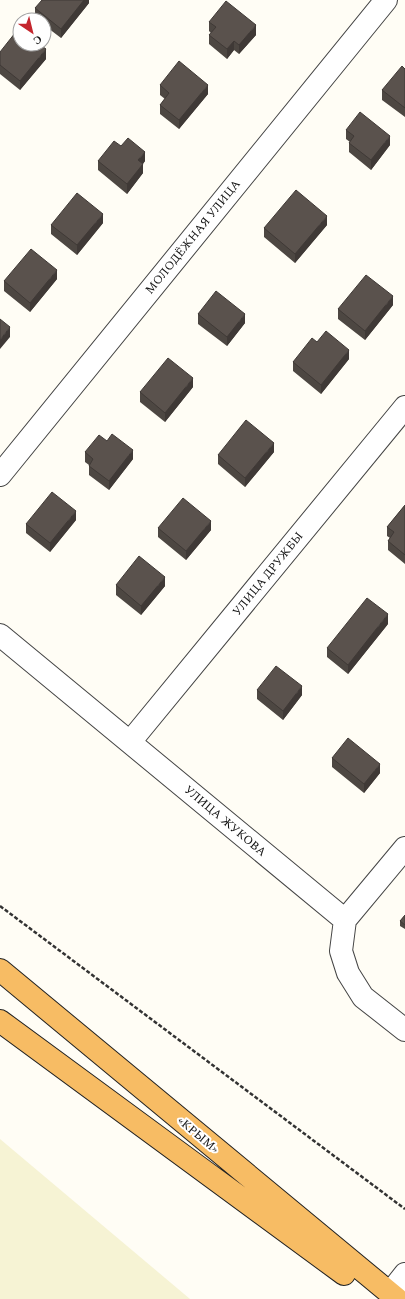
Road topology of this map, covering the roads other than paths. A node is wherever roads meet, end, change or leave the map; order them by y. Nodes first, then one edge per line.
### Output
1 (386, 0) edge
2 (405, 407) edge
3 (0, 475) edge
4 (0, 635) edge
5 (130, 742) junction
6 (405, 848) edge
7 (345, 920) junction
8 (0, 970) edge
9 (0, 1021) edge
10 (405, 1030) edge
11 (405, 1274) edge
12 (388, 1297) edge

1 - 3 street, МОЛОДЁЖНАЯ УЛИЦА
2 - 5 street, УЛИЦА ДРУЖБЫ
4 - 5 street, УЛИЦА ЖУКОВА
5 - 7 street, УЛИЦА ЖУКОВА
6 - 7 street
7 - 10 street
8 - 12 highway, «КРЫМ»
9 - 12 highway, «КРЫМ»
11 - 12 street

